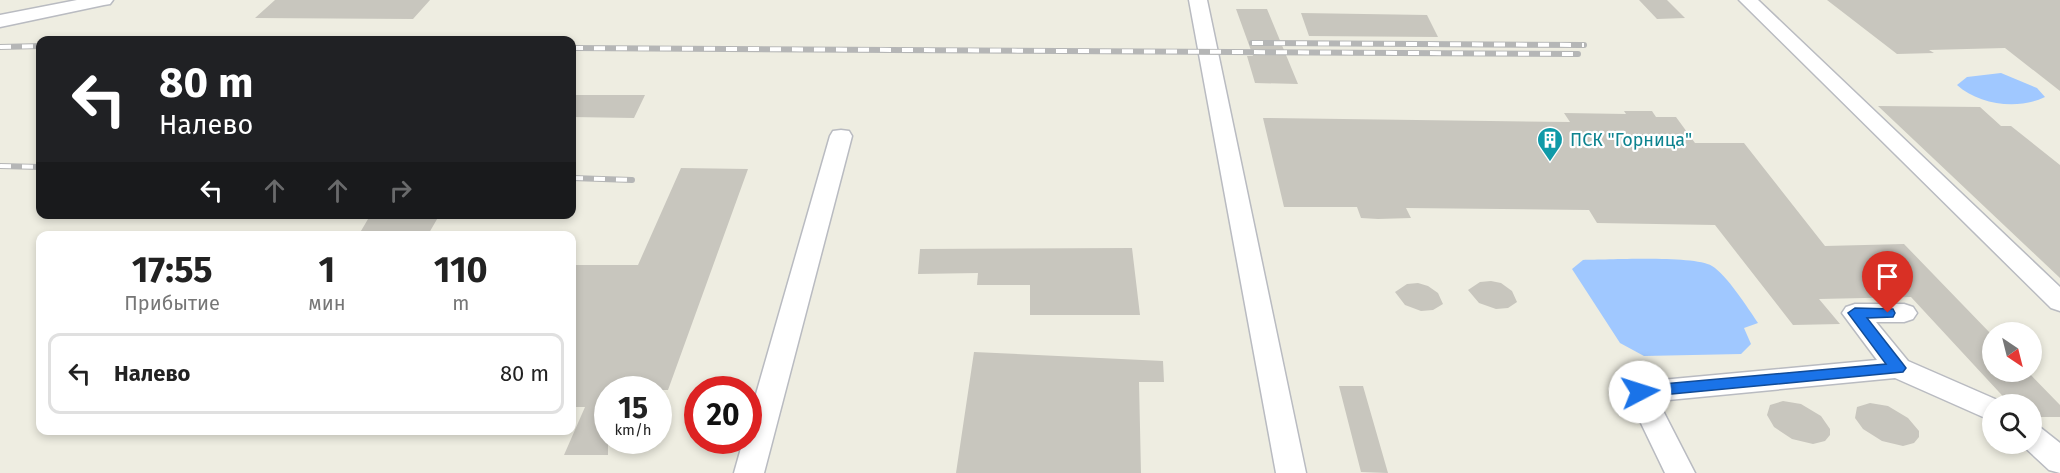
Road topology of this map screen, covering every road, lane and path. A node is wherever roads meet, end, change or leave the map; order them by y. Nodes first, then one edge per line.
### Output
1 (104, 0) edge
2 (1198, 0) edge
3 (1748, 0) edge
4 (0, 21) edge
5 (841, 136) dead end
6 (2060, 302) edge
7 (1904, 313) dead end
8 (1898, 368) junction
9 (1982, 406) edge
10 (2042, 443) edge
11 (2060, 462) edge
12 (749, 473) edge
13 (1291, 473) edge
14 (1680, 473) edge

1 - 4 lane
2 - 13 lane
3 - 6 lane
5 - 12 lane
7 - 8 lane
8 - 9 lane
8 - 14 lane
10 - 11 lane

